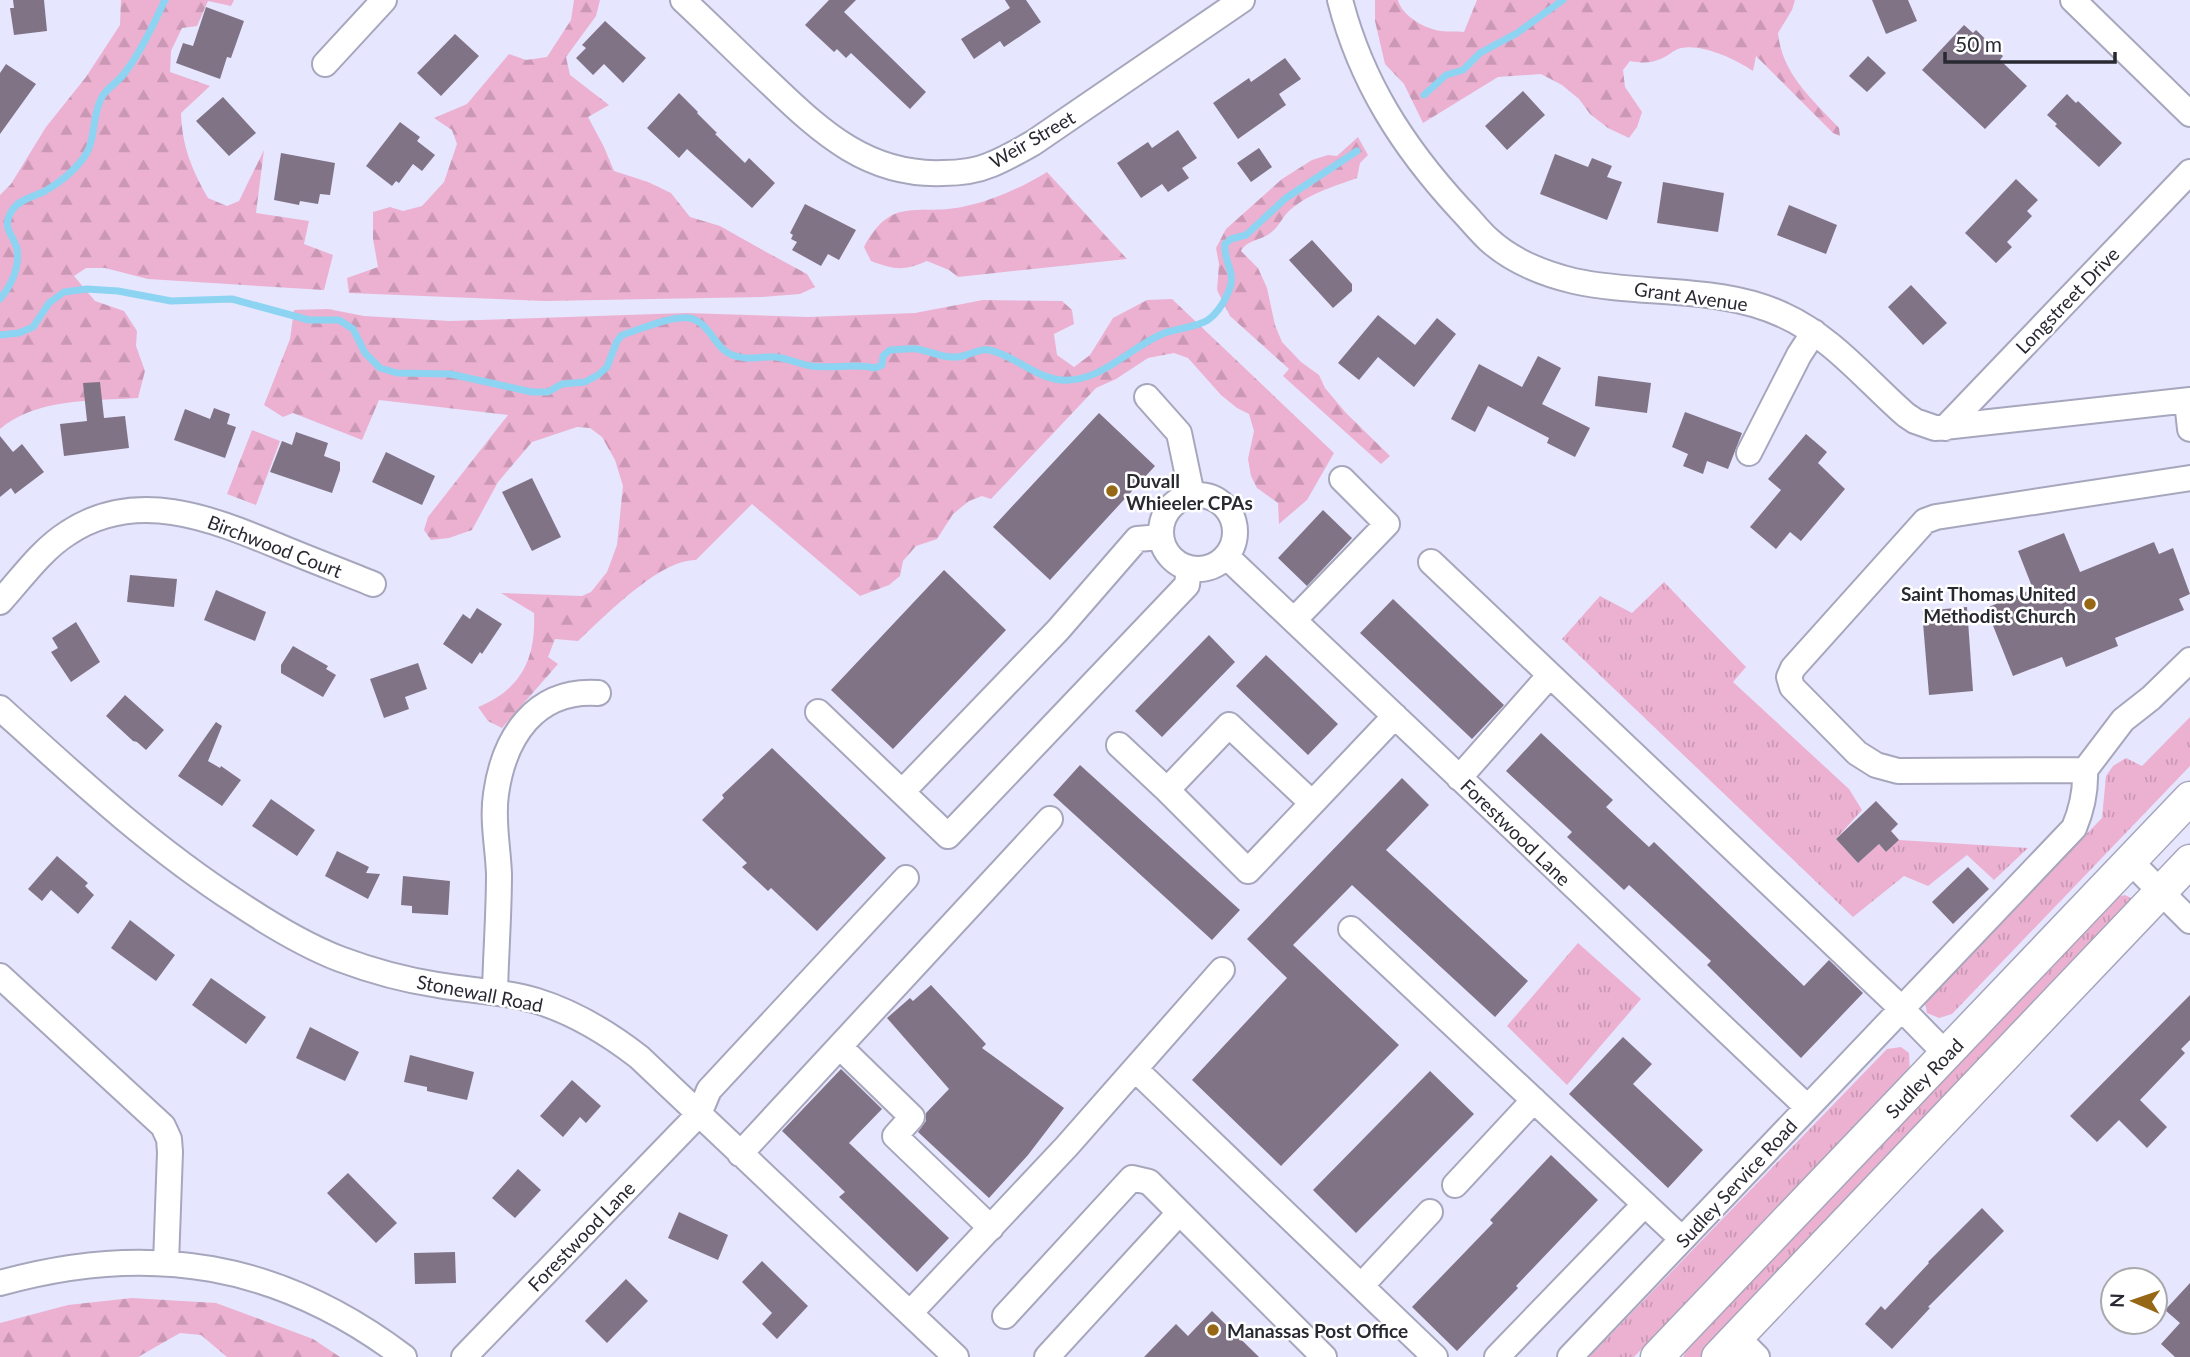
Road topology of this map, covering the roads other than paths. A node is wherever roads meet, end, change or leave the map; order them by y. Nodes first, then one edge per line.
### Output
1 (384, 0) edge
2 (683, 0) edge
3 (1242, 0) edge
4 (1340, 0) edge
5 (2073, 0) edge
6 (325, 64) dead end
7 (2190, 114) edge
8 (2190, 172) edge
9 (1814, 332) junction
10 (1147, 397) dead end
11 (2189, 400) edge
12 (1945, 428) junction
13 (2190, 429) edge
14 (1749, 453) dead end
15 (1342, 478) dead end
16 (2190, 478) edge
17 (1192, 495) junction
18 (1161, 537) junction
19 (1226, 556) junction
20 (1432, 562) dead end
21 (1189, 568) junction
22 (373, 584) dead end
23 (0, 602) edge
24 (1294, 620) junction
25 (2190, 660) edge
26 (1550, 675) junction
27 (598, 693) dead end
28 (0, 708) edge
29 (818, 712) dead end
30 (1395, 716) junction
31 (1119, 746) dead end
32 (2085, 770) junction
33 (1459, 778) junction
34 (1167, 790) junction
35 (902, 792) junction
36 (2190, 798) edge
37 (1312, 803) junction
38 (1050, 819) dead end
39 (2190, 861) edge
40 (2130, 862) junction
41 (906, 878) dead end
42 (2160, 892) junction
43 (2190, 921) edge
44 (1351, 929) dead end
45 (1222, 970) dead end
46 (0, 976) edge
47 (495, 991) junction
48 (1901, 1008) junction
49 (840, 1047) junction
50 (1946, 1054) junction
51 (1135, 1069) junction
52 (1534, 1100) junction
53 (1807, 1107) junction
54 (699, 1114) junction
55 (740, 1154) junction
56 (1455, 1185) dead end
57 (1645, 1204) junction
58 (1430, 1212) dead end
59 (1180, 1213) junction
60 (990, 1228) junction
61 (1682, 1239) junction
62 (166, 1264) junction
63 (0, 1283) edge
64 (1361, 1286) junction
65 (910, 1313) junction
66 (1005, 1316) dead end
67 (1737, 1350) edge
68 (1054, 1354) edge
69 (404, 1357) edge
70 (464, 1357) edge
71 (956, 1357) edge
72 (1324, 1357) edge
73 (1435, 1357) edge
74 (1497, 1357) edge
75 (1570, 1357) edge
76 (1657, 1357) edge

1 - 6 street
2 - 3 street, Weir Street
4 - 9 street, Grant Avenue
5 - 7 street
8 - 12 street, Longstreet Drive
9 - 12 street, Grant Avenue
9 - 14 street
10 - 17 street
11 - 12 street, Grant Avenue
11 - 13 street
15 - 24 street
16 - 32 street
17 - 18 street
17 - 19 street
18 - 21 street
18 - 35 street
19 - 21 street
19 - 24 street, Forestwood Lane
20 - 26 street
21 - 35 street
22 - 23 street, Birchwood Court
24 - 30 street, Forestwood Lane
25 - 32 street
26 - 33 street
26 - 48 street
27 - 47 street
28 - 47 street, Stonewall Road
29 - 35 street
30 - 33 street, Forestwood Lane
30 - 37 street
31 - 34 street
32 - 48 street, Sudley Service Road
33 - 53 street, Forestwood Lane
34 - 37 street
34 - 37 street
36 - 40 main road, Sudley Road
38 - 49 street
39 - 42 main road
40 - 42 street
40 - 50 main road, Sudley Road
41 - 54 street, Forestwood Lane
42 - 43 street
42 - 67 main road
44 - 52 street
45 - 51 street
46 - 62 street
47 - 54 street, Stonewall Road
48 - 50 street
48 - 53 street, Sudley Service Road
49 - 55 street
49 - 60 street
50 - 76 main road, Sudley Road
51 - 60 street
51 - 64 street
52 - 56 street
52 - 57 street
53 - 61 street, Sudley Service Road
54 - 55 street, Stonewall Road
54 - 70 street, Forestwood Lane
55 - 65 street, Stonewall Road
57 - 61 street
57 - 74 street
58 - 64 street
59 - 66 street
59 - 68 street
59 - 72 street
60 - 65 street
61 - 75 street, Sudley Service Road
62 - 63 street
62 - 69 street
64 - 73 street
65 - 71 street, Stonewall Road

